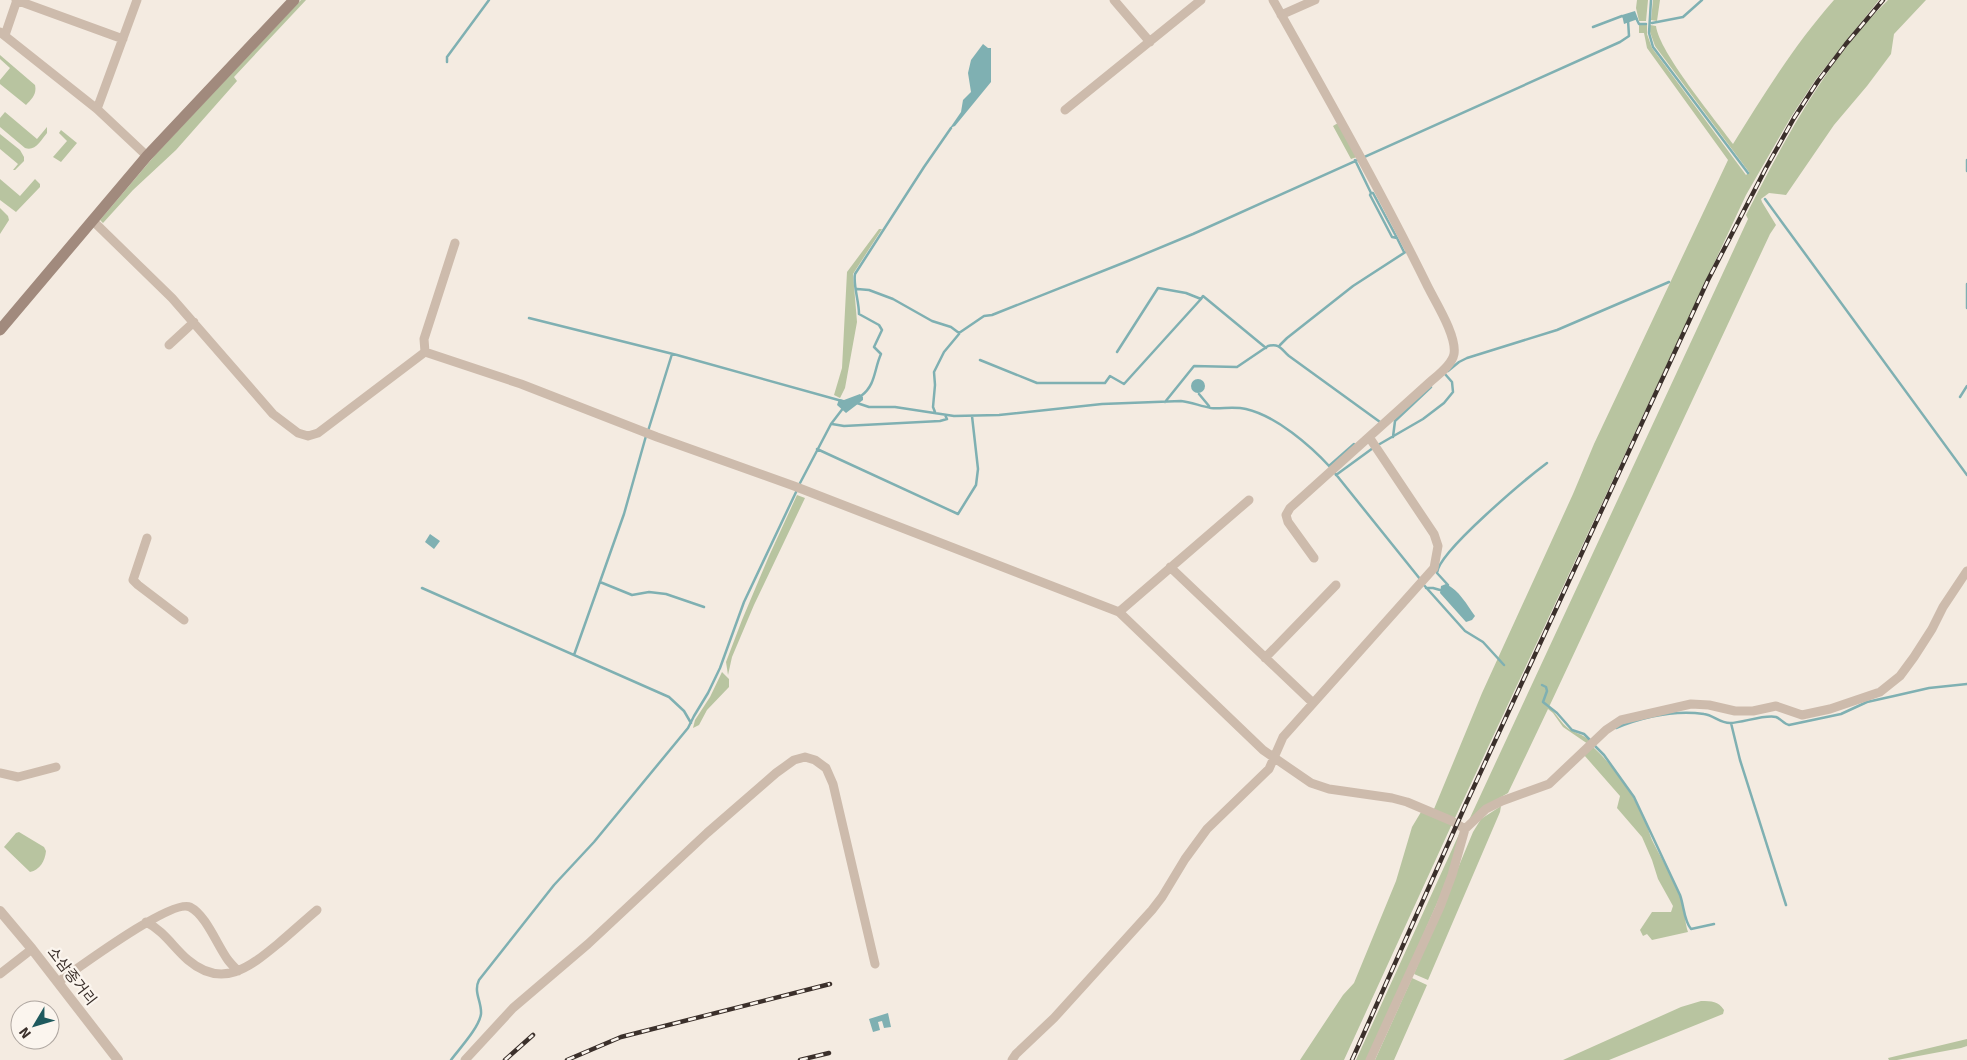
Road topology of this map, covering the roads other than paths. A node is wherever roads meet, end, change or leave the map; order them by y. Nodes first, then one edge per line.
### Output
1 (16, 0) edge
2 (137, 0) edge
3 (294, 0) edge
4 (1114, 0) edge
5 (1201, 0) edge
6 (1273, 0) edge
7 (1315, 0) edge
8 (1282, 15) junction
9 (2, 34) edge
10 (123, 39) junction
11 (1150, 42) junction
12 (97, 109) junction
13 (1065, 110) dead end
14 (147, 156) junction
15 (92, 220) junction
16 (454, 243) dead end
17 (194, 322) junction
18 (0, 330) edge
19 (169, 345) dead end
20 (424, 352) junction
21 (1370, 437) junction
22 (1249, 500) dead end
23 (147, 538) dead end
24 (1314, 558) dead end
25 (1170, 568) junction
26 (1967, 571) edge
27 (1336, 585) dead end
28 (1119, 612) junction
29 (184, 620) dead end
30 (1265, 658) junction
31 (1313, 704) junction
32 (1275, 757) junction
33 (56, 767) dead end
34 (0, 773) edge
35 (1465, 830) junction
36 (317, 910) dead end
37 (0, 911) edge
38 (146, 922) junction
39 (32, 949) junction
40 (876, 964) dead end
41 (238, 971) junction
42 (0, 974) edge
43 (58, 982) junction
44 (118, 1060) edge
45 (465, 1060) edge
46 (1012, 1060) edge
47 (1370, 1060) edge

1 - 9 street
1 - 10 street
2 - 10 street
3 - 14 main road
4 - 11 street
5 - 11 street
6 - 8 street
7 - 8 street
8 - 21 street
9 - 12 street
10 - 12 street
11 - 13 street
12 - 14 street
14 - 15 main road
15 - 17 street
15 - 18 main road
16 - 20 street
17 - 19 street
17 - 20 street
20 - 28 street
21 - 24 street
21 - 31 street
22 - 25 street
23 - 29 street
25 - 28 street
25 - 30 street
26 - 35 street
27 - 30 street
28 - 32 street
30 - 31 street
31 - 32 street
32 - 35 street
32 - 46 street
33 - 34 street
35 - 47 street
36 - 41 street
37 - 39 street, 소삼종거리
38 - 41 street
38 - 41 street
38 - 43 street
39 - 42 street
39 - 43 street, 소삼종거리
40 - 45 street
43 - 44 street, 소삼종거리

